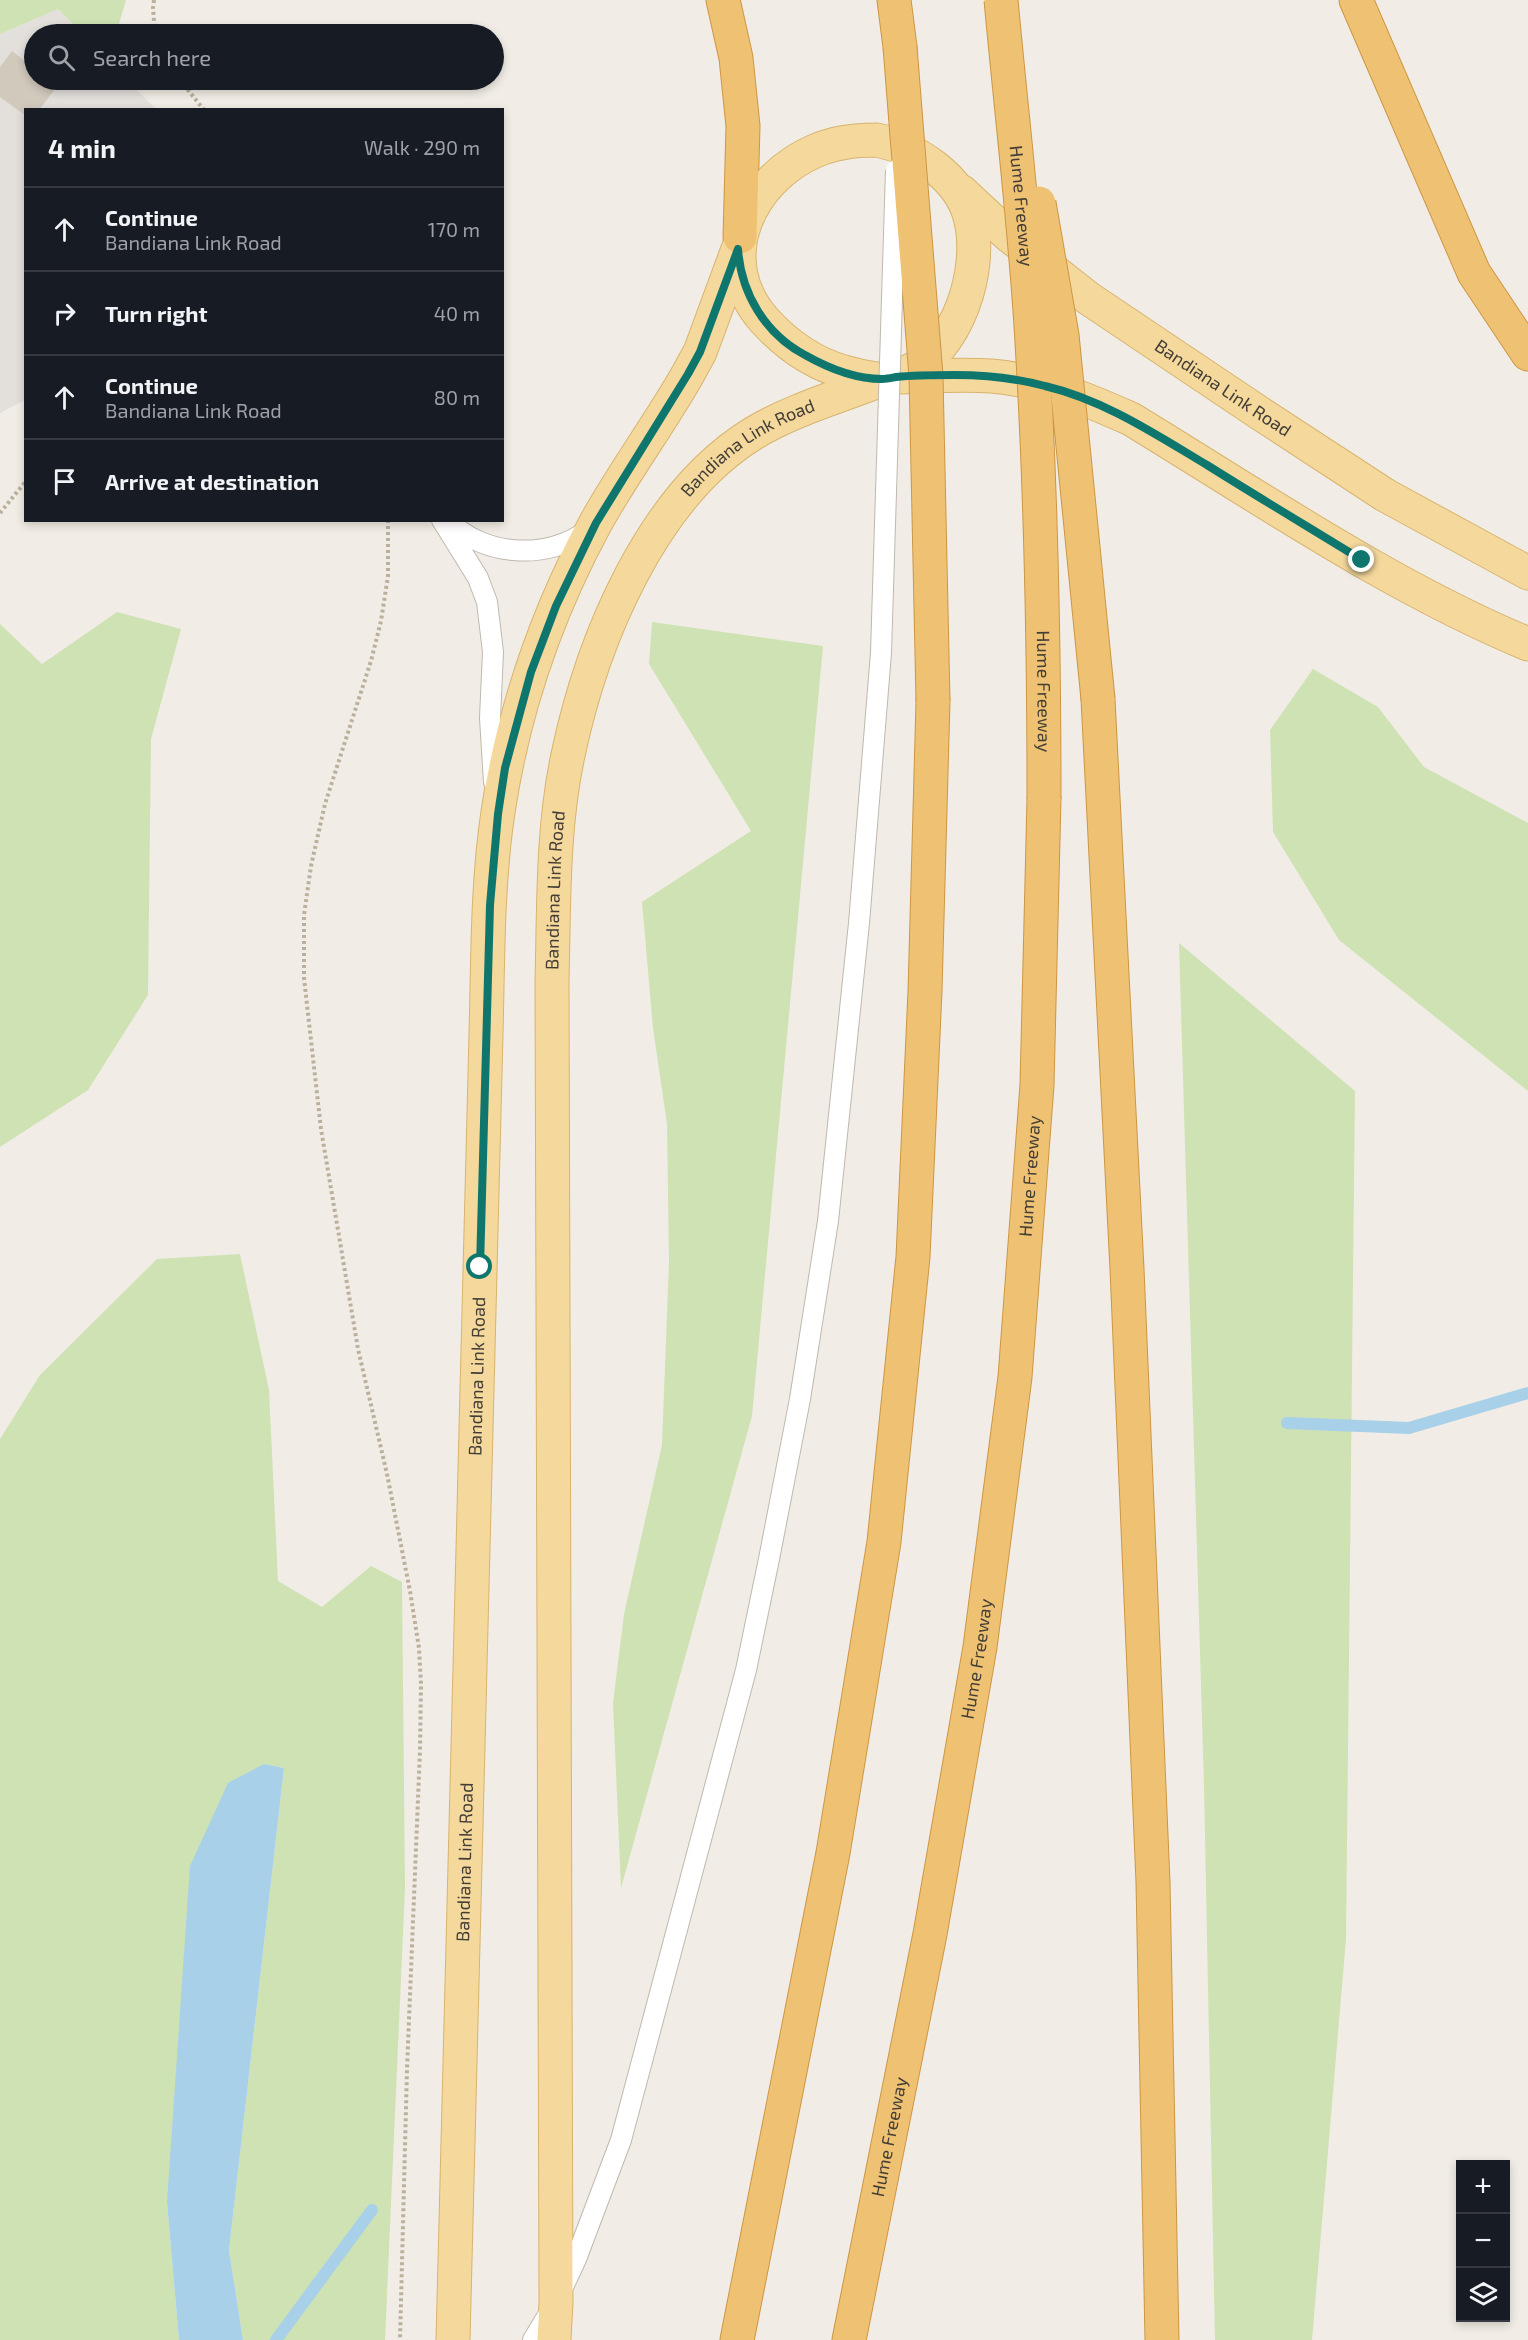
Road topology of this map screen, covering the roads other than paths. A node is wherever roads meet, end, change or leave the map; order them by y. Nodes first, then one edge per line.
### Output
1 (723, 0) edge
2 (894, 0) edge
3 (1002, 0) edge
4 (1356, 0) edge
5 (900, 47) junction
6 (939, 171) junction
7 (739, 243) junction
8 (1528, 354) edge
9 (889, 378) junction
10 (443, 522) edge
11 (451, 522) edge
12 (596, 523) junction
13 (1528, 573) edge
14 (1528, 644) edge
15 (498, 814) junction
16 (556, 2302) junction
17 (453, 2340) edge
18 (533, 2340) edge
19 (554, 2340) edge
20 (737, 2340) edge
21 (849, 2340) edge
22 (1162, 2340) edge

1 - 7 highway
2 - 5 highway
3 - 21 highway, Hume Freeway, bridge
3 - 22 highway, bridge
4 - 8 highway
5 - 16 lane, bridge
5 - 20 highway, bridge
6 - 7 main road, Bandiana Link Road
6 - 9 main road
6 - 13 main road, Bandiana Link Road
7 - 9 main road
7 - 12 main road, Bandiana Link Road
9 - 14 main road, Bandiana Link Road
9 - 16 main road, Bandiana Link Road
10 - 15 lane
11 - 12 lane
12 - 15 main road, Bandiana Link Road
15 - 17 main road, Bandiana Link Road
16 - 18 lane
16 - 19 main road, Bandiana Link Road

